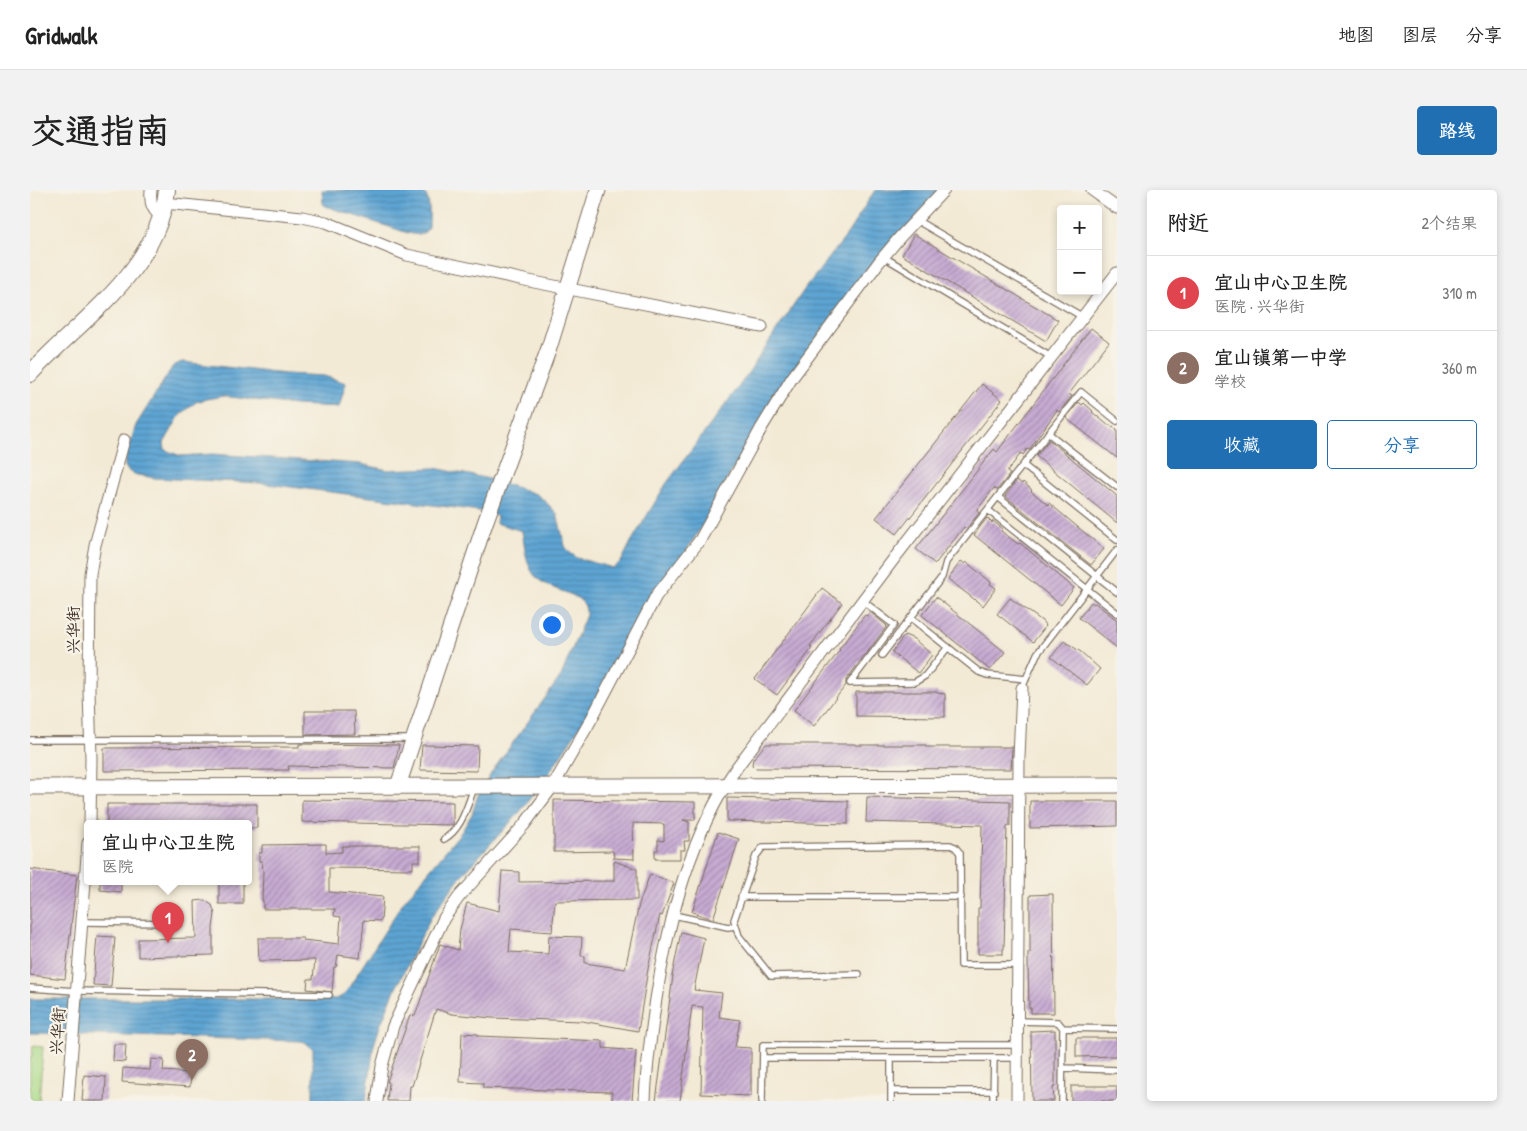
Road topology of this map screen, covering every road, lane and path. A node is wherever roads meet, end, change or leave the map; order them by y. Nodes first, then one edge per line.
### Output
1 (151, 190) edge
2 (598, 190) edge
3 (944, 190) edge
4 (1092, 190) edge
5 (164, 203) edge
6 (1117, 208) edge
7 (916, 219) junction
8 (883, 257) junction
9 (1117, 273) edge
10 (568, 289) junction
11 (1083, 317) junction
12 (762, 326) dead end
13 (1051, 357) junction
14 (30, 374) edge
15 (1117, 421) edge
16 (1048, 433) junction
17 (124, 440) dead end
18 (1023, 465) junction
19 (1117, 487) edge
20 (998, 497) junction
21 (988, 510) junction
22 (1117, 540) edge
23 (1117, 550) edge
24 (1097, 576) junction
25 (1087, 589) junction
26 (1117, 592) edge
27 (862, 601) junction
28 (1117, 613) edge
29 (911, 618) junction
30 (948, 647) junction
31 (882, 655) dead end
32 (1024, 684) junction
33 (414, 739) junction
34 (30, 740) edge
35 (91, 740) junction
36 (1019, 785) junction
37 (1117, 785) edge
38 (398, 786) junction
39 (478, 786) junction
40 (547, 786) junction
41 (725, 786) junction
42 (30, 787) edge
43 (91, 787) junction
44 (90, 820) edge
45 (444, 839) dead end
46 (85, 885) edge
47 (741, 897) junction
48 (961, 897) junction
49 (674, 915) junction
50 (82, 922) junction
51 (179, 922) dead end
52 (735, 926) junction
53 (1018, 965) junction
54 (859, 974) dead end
55 (30, 988) edge
56 (76, 992) junction
57 (329, 995) dead end
58 (1018, 1021) junction
59 (1063, 1028) junction
60 (1117, 1029) edge
61 (1017, 1045) junction
62 (763, 1058) junction
63 (891, 1058) junction
64 (994, 1058) junction
65 (1017, 1058) junction
66 (1063, 1068) junction
67 (1117, 1070) edge
68 (891, 1091) junction
69 (994, 1091) junction
70 (68, 1101) edge
71 (377, 1101) edge
72 (645, 1101) edge
73 (762, 1101) edge
74 (891, 1101) edge
75 (993, 1101) edge
76 (1017, 1101) edge
77 (1062, 1101) edge

1 - 5 street
2 - 10 street
3 - 7 street
4 - 6 street
5 - 10 street
5 - 14 main road
7 - 8 street
7 - 11 lane
8 - 13 lane
8 - 40 street
9 - 11 street
10 - 12 street
10 - 33 street
11 - 13 street
13 - 27 street
15 - 16 lane
16 - 18 lane
16 - 19 lane
17 - 35 street, 兴华街
18 - 20 lane
18 - 22 lane
20 - 21 lane
20 - 24 lane
21 - 25 lane
21 - 29 lane
23 - 24 lane
24 - 25 lane
24 - 26 lane
25 - 28 lane
25 - 32 lane
27 - 30 lane
27 - 41 street
29 - 30 lane
29 - 31 lane
30 - 32 lane
32 - 36 street
33 - 35 lane
33 - 38 street
34 - 35 lane
35 - 43 street, 兴华街
36 - 37 street
36 - 41 street
36 - 53 street
38 - 39 street
38 - 43 street
39 - 40 street
39 - 45 lane
40 - 41 street
40 - 71 street
41 - 49 street
42 - 43 street
43 - 44 street, 兴华街
46 - 50 street, 兴华街
47 - 48 lane
47 - 48 lane
47 - 52 lane
48 - 53 lane
49 - 52 lane
49 - 72 street
50 - 51 lane
50 - 56 street, 兴华街
52 - 54 lane
53 - 58 street
55 - 56 lane
56 - 57 lane
56 - 70 street, 兴华街
58 - 59 lane
58 - 61 street
59 - 60 lane
59 - 66 lane
61 - 62 lane
61 - 65 street
62 - 63 lane
62 - 73 lane
63 - 64 lane
63 - 68 lane
64 - 65 lane
64 - 69 lane
65 - 76 street
66 - 67 lane
66 - 77 lane
68 - 69 lane
68 - 74 lane
69 - 75 lane

